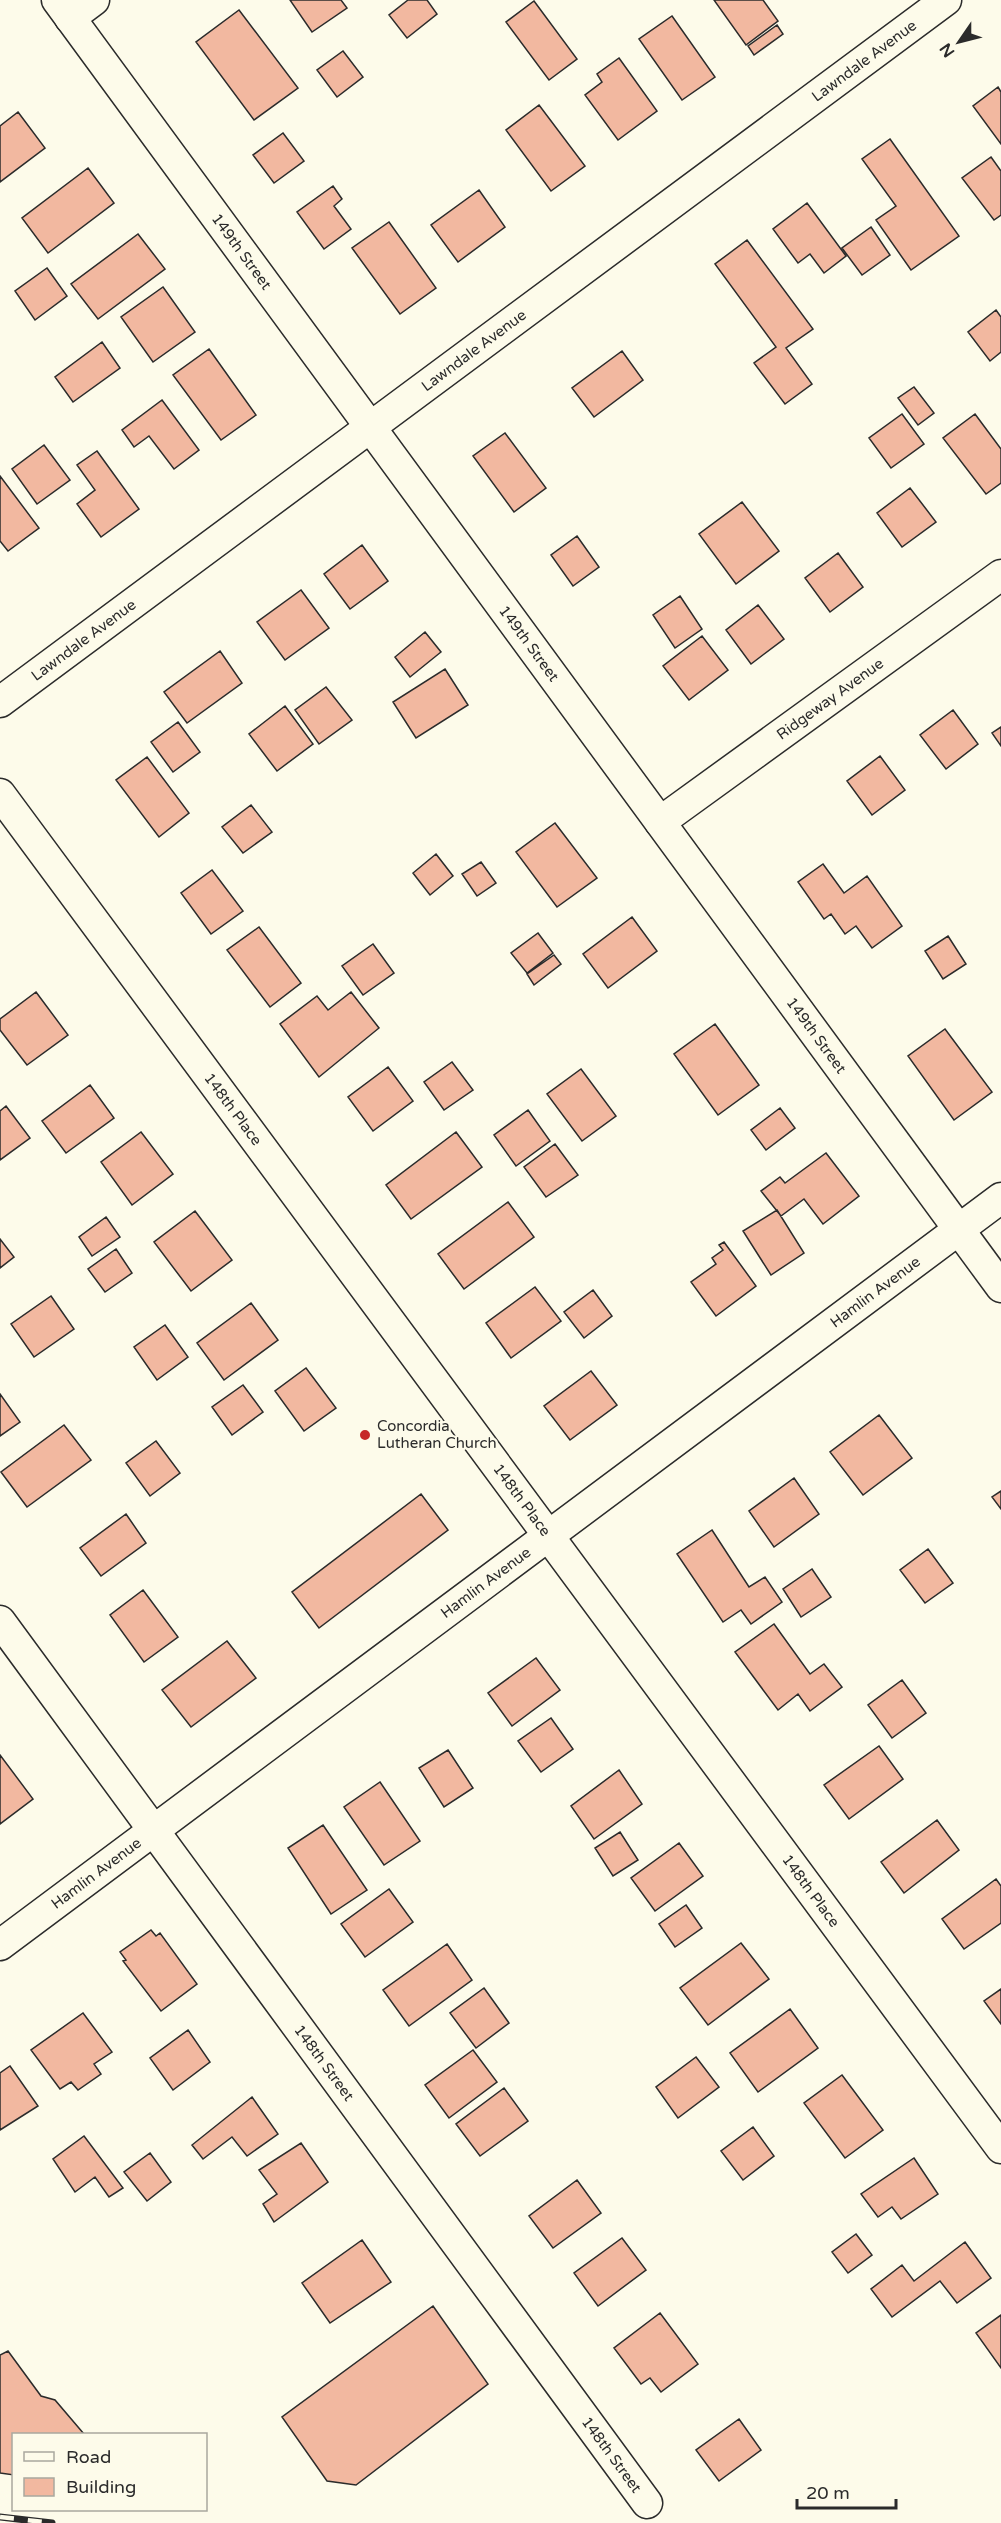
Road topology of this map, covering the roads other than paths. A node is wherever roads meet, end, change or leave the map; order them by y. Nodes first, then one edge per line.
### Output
1 (94, 0) edge
2 (945, 0) edge
3 (63, 9) edge
4 (370, 427) junction
5 (1001, 575) edge
6 (0, 702) edge
7 (0, 794) edge
8 (660, 822) junction
9 (1001, 1198) edge
10 (958, 1229) junction
11 (1001, 1287) edge
12 (549, 1535) junction
13 (0, 1621) edge
14 (153, 1830) junction
15 (0, 1945) edge
16 (1001, 2148) edge
17 (647, 2503) dead end

1 - 3 street
2 - 4 street, Lawndale Avenue
3 - 4 street, 149th Street
4 - 6 street, Lawndale Avenue
4 - 8 street, 149th Street
5 - 8 street, Ridgeway Avenue
7 - 12 street, 148th Place
8 - 10 street, 149th Street
9 - 10 street, Hamlin Avenue
10 - 11 street, 149th Street
10 - 12 street, Hamlin Avenue
12 - 14 street, Hamlin Avenue
12 - 16 street, 148th Place
13 - 14 street, 148th Street
14 - 15 street, Hamlin Avenue
14 - 17 street, 148th Street

